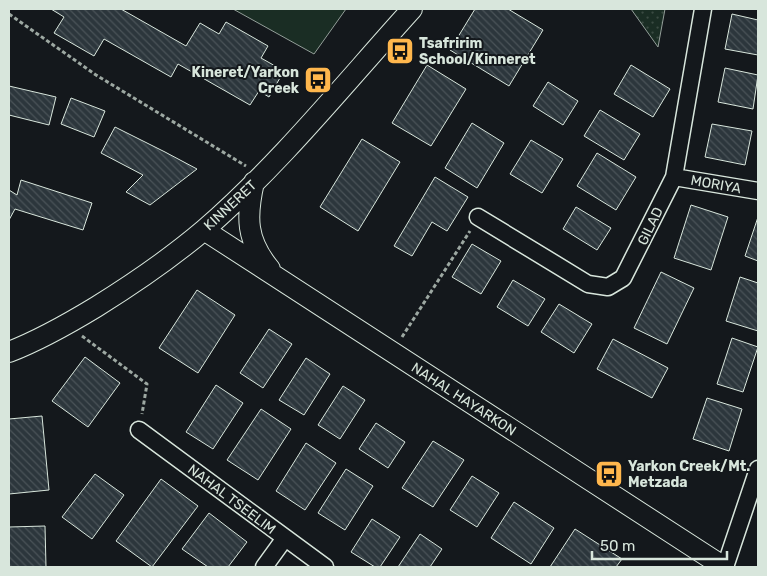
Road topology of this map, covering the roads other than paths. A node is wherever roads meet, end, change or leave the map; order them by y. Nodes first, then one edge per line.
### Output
1 (412, 9) edge
2 (703, 9) edge
3 (674, 177) junction
4 (258, 179) junction
5 (758, 191) edge
6 (478, 217) road end
7 (204, 230) junction
8 (277, 278) junction
9 (9, 352) edge
10 (139, 430) road end
11 (758, 469) edge
12 (285, 538) junction
13 (264, 567) edge
14 (325, 567) edge
15 (725, 567) edge

1 - 4 street, KINNERET
2 - 3 street, GILAD
3 - 5 street, MORIYA
3 - 6 street, GILAD
4 - 7 street, KINNERET
4 - 8 street
7 - 8 street, NAHAL HAYARKON
7 - 9 street, KINNERET
8 - 15 street, NAHAL HAYARKON
10 - 12 street, NAHAL TSEELIM
11 - 15 street
12 - 13 street
12 - 14 street, NAHAL TSEELIM

